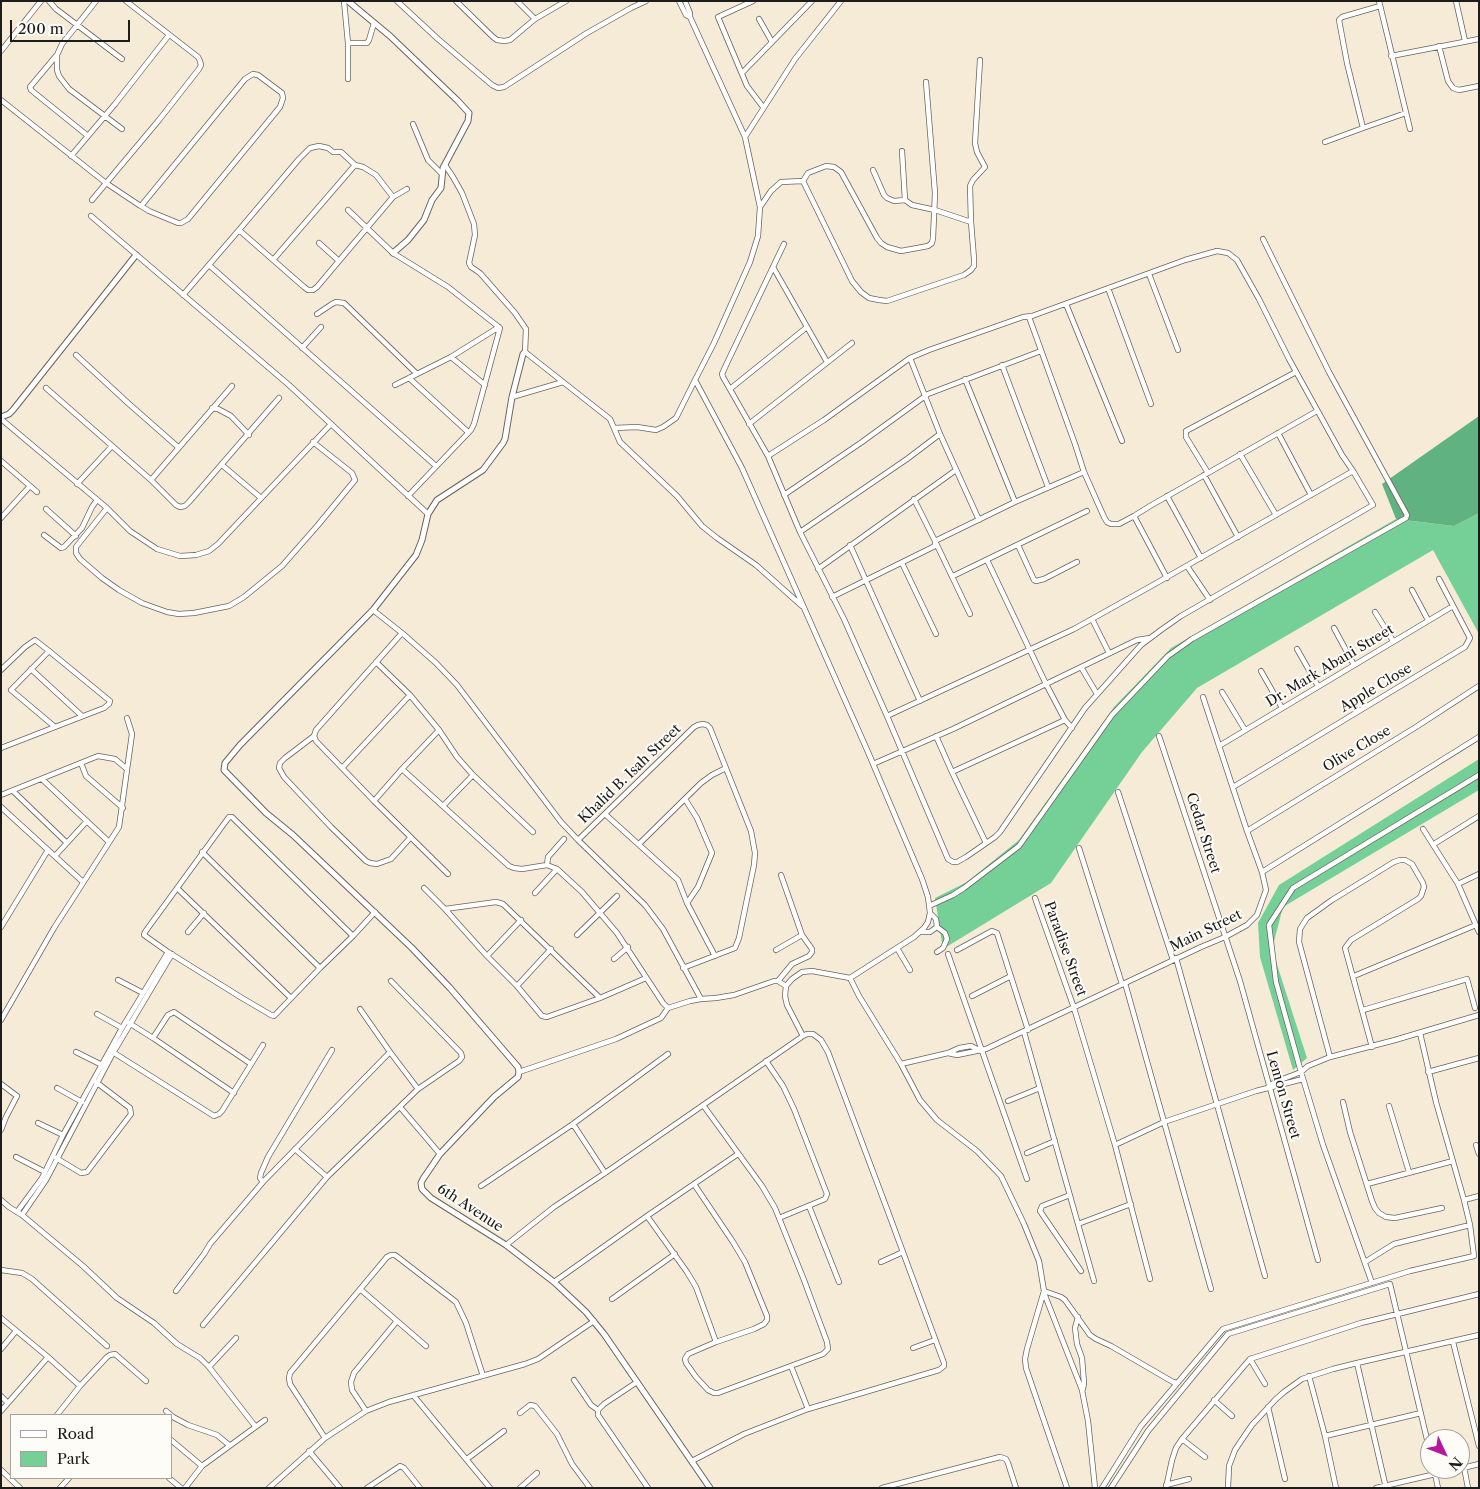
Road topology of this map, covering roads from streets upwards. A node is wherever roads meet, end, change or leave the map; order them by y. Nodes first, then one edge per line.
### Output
1 (41, 1) edge
2 (49, 1) edge
3 (96, 1) edge
4 (126, 1) edge
5 (344, 1) edge
6 (348, 1) edge
7 (398, 1) edge
8 (456, 1) edge
9 (517, 1) edge
10 (566, 1) edge
11 (646, 1) edge
12 (680, 1) edge
13 (685, 1) edge
14 (753, 1) edge
15 (812, 1) edge
16 (841, 1) edge
17 (1456, 1) edge
18 (1380, 3) edge
19 (690, 17) junction
20 (535, 19) junction
21 (760, 19) dead end
22 (374, 23) junction
23 (77, 25) junction
24 (169, 35) junction
25 (1479, 39) edge
26 (1465, 41) junction
27 (772, 42) junction
28 (348, 43) junction
29 (1439, 46) junction
30 (1, 51) edge
31 (57, 55) junction
32 (1391, 56) junction
33 (122, 59) dead end
34 (980, 60) dead end
35 (742, 73) junction
36 (348, 79) dead end
37 (926, 82) dead end
38 (1479, 86) edge
39 (1, 100) edge
40 (764, 107) junction
41 (1406, 114) junction
42 (105, 116) junction
43 (413, 124) dead end
44 (1363, 128) junction
45 (122, 129) dead end
46 (1410, 129) dead end
47 (88, 136) junction
48 (745, 137) junction
49 (1325, 142) dead end
50 (902, 151) dead end
51 (71, 156) junction
52 (355, 164) junction
53 (444, 165) junction
54 (873, 170) dead end
55 (442, 174) junction
56 (803, 181) junction
57 (106, 183) junction
58 (407, 189) dead end
59 (393, 197) junction
60 (92, 200) dead end
61 (905, 200) junction
62 (141, 206) junction
63 (760, 207) junction
64 (348, 210) dead end
65 (935, 210) junction
66 (91, 216) dead end
67 (971, 222) junction
68 (366, 228) junction
69 (240, 230) junction
70 (1263, 238) dead end
71 (319, 243) dead end
72 (784, 244) dead end
73 (393, 253) junction
74 (136, 255) junction
75 (273, 260) junction
76 (339, 261) junction
77 (209, 265) junction
78 (773, 267) junction
79 (1149, 274) junction
80 (1108, 288) junction
81 (183, 295) junction
82 (1066, 304) junction
83 (317, 314) dead end
84 (1028, 317) junction
85 (321, 327) dead end
86 (807, 327) junction
87 (499, 328) junction
88 (852, 343) dead end
89 (302, 348) junction
90 (1178, 350) dead end
91 (1040, 351) junction
92 (525, 352) junction
93 (76, 355) dead end
94 (451, 357) junction
95 (910, 358) junction
96 (827, 362) junction
97 (1002, 365) junction
98 (1296, 372) junction
99 (417, 374) junction
100 (409, 378) junction
101 (965, 379) junction
102 (695, 380) junction
103 (563, 382) junction
104 (395, 385) dead end
105 (484, 385) junction
106 (232, 386) dead end
107 (46, 388) dead end
108 (730, 389) junction
109 (925, 396) junction
110 (279, 398) dead end
111 (512, 398) junction
112 (1151, 404) dead end
113 (212, 408) junction
114 (1317, 410) junction
115 (1, 418) edge
116 (331, 424) junction
117 (749, 424) junction
118 (614, 428) junction
119 (468, 432) junction
120 (1278, 433) junction
121 (940, 434) junction
122 (249, 435) junction
123 (313, 442) junction
124 (1122, 442) dead end
125 (112, 446) junction
126 (178, 447) junction
127 (1240, 454) junction
128 (768, 456) junction
129 (2, 462) edge
130 (222, 465) junction
131 (436, 466) junction
132 (956, 470) junction
133 (1353, 471) junction
134 (1084, 472) junction
135 (1206, 474) junction
136 (151, 480) junction
137 (78, 484) junction
138 (30, 486) junction
139 (1048, 487) junction
140 (37, 492) dead end
141 (784, 495) junction
142 (1311, 495) junction
143 (408, 496) junction
144 (1167, 496) junction
145 (261, 498) junction
146 (914, 499) junction
147 (97, 500) junction
148 (1015, 502) junction
149 (107, 508) junction
150 (46, 509) dead end
151 (1087, 511) dead end
152 (428, 514) junction
153 (1276, 515) junction
154 (1134, 516) junction
155 (1, 518) edge
156 (978, 520) junction
157 (800, 532) junction
158 (44, 535) dead end
159 (76, 536) junction
160 (1238, 537) junction
161 (935, 540) junction
162 (850, 545) junction
163 (1018, 545) junction
164 (1201, 558) junction
165 (987, 560) junction
166 (1078, 562) dead end
167 (902, 563) junction
168 (1187, 566) junction
169 (818, 569) junction
170 (953, 576) junction
171 (1167, 578) junction
172 (1439, 579) dead end
173 (867, 580) junction
174 (1412, 590) dead end
175 (832, 597) junction
176 (1210, 600) junction
177 (1453, 606) junction
178 (804, 607) junction
179 (373, 610) junction
180 (1375, 612) dead end
181 (970, 614) dead end
182 (1092, 619) junction
183 (1428, 620) junction
184 (1334, 628) dead end
185 (402, 633) junction
186 (936, 634) dead end
187 (1150, 638) junction
188 (1393, 641) junction
189 (1029, 649) junction
190 (1297, 649) dead end
191 (49, 651) junction
192 (1109, 653) junction
193 (376, 662) junction
194 (1354, 665) junction
195 (1081, 667) junction
196 (31, 669) junction
197 (1, 670) edge
198 (1261, 671) dead end
199 (1046, 684) junction
200 (1318, 686) junction
201 (1479, 686) edge
202 (1222, 692) dead end
203 (1097, 694) junction
204 (410, 695) junction
205 (1202, 697) dead end
206 (920, 701) junction
207 (1282, 708) junction
208 (82, 716) junction
209 (887, 716) junction
210 (127, 718) dead end
211 (1065, 720) junction
212 (55, 727) junction
213 (1072, 728) junction
214 (439, 730) junction
215 (1246, 730) junction
216 (314, 736) junction
217 (936, 736) junction
218 (1159, 736) dead end
219 (1479, 737) edge
220 (1219, 746) junction
221 (1, 748) edge
222 (902, 752) junction
223 (81, 763) junction
224 (873, 764) junction
225 (343, 767) junction
226 (402, 768) junction
227 (726, 768) junction
228 (127, 769) junction
229 (952, 772) junction
230 (473, 775) junction
231 (1479, 775) edge
232 (42, 779) junction
233 (1233, 787) junction
234 (13, 791) junction
235 (1118, 792) dead end
236 (1, 795) edge
237 (685, 799) junction
238 (374, 801) junction
239 (443, 806) junction
240 (1, 807) edge
241 (122, 808) junction
242 (606, 815) junction
243 (1479, 816) edge
244 (87, 821) junction
245 (1423, 829) dead end
246 (1247, 831) junction
247 (533, 832) dead end
248 (410, 838) junction
249 (564, 839) dead end
250 (578, 840) junction
251 (109, 842) junction
252 (67, 843) junction
253 (986, 843) junction
254 (639, 844) junction
255 (1434, 844) junction
256 (1079, 848) dead end
257 (48, 850) junction
258 (202, 852) junction
259 (55, 856) junction
260 (547, 865) junction
261 (557, 869) junction
262 (1262, 872) junction
263 (448, 874) dead end
264 (1479, 874) edge
265 (781, 875) dead end
266 (83, 882) junction
267 (1458, 884) junction
268 (177, 888) junction
269 (424, 888) dead end
270 (534, 893) dead end
271 (617, 896) dead end
272 (1034, 898) dead end
273 (687, 902) junction
274 (929, 906) junction
275 (445, 909) junction
276 (375, 912) junction
277 (601, 912) junction
278 (204, 913) junction
279 (930, 913) junction
280 (521, 920) junction
281 (1476, 925) junction
282 (1, 927) edge
283 (937, 927) junction
284 (188, 932) dead end
285 (920, 932) junction
286 (1479, 932) edge
287 (577, 934) dead end
288 (802, 935) junction
289 (353, 936) junction
290 (1225, 937) junction
291 (628, 947) junction
292 (897, 948) junction
293 (551, 949) junction
294 (776, 950) dead end
295 (957, 950) dead end
296 (936, 952) dead end
297 (170, 953) junction
298 (948, 954) dead end
299 (487, 956) junction
300 (715, 956) junction
301 (614, 959) dead end
302 (1175, 959) junction
303 (320, 968) junction
304 (683, 968) junction
305 (910, 970) dead end
306 (1011, 976) junction
307 (1354, 976) junction
308 (646, 978) junction
309 (850, 978) junction
310 (118, 980) dead end
311 (391, 981) dead end
312 (778, 981) junction
313 (1124, 984) junction
314 (517, 986) junction
315 (786, 986) junction
316 (143, 993) junction
317 (972, 996) dead end
318 (291, 998) junction
319 (600, 998) junction
320 (701, 999) junction
321 (668, 1008) junction
322 (1074, 1008) junction
323 (1475, 1008) dead end
324 (360, 1009) dead end
325 (1363, 1010) junction
326 (97, 1014) dead end
327 (1479, 1015) edge
328 (1, 1020) edge
329 (128, 1023) junction
330 (122, 1028) junction
331 (1026, 1031) junction
332 (1420, 1033) junction
333 (803, 1036) junction
334 (153, 1038) junction
335 (263, 1045) dead end
336 (1372, 1047) junction
337 (332, 1050) dead end
338 (981, 1050) junction
339 (76, 1052) dead end
340 (112, 1052) junction
341 (390, 1052) junction
342 (668, 1054) dead end
343 (1330, 1057) junction
344 (1479, 1058) edge
345 (766, 1061) junction
346 (252, 1064) junction
347 (901, 1064) junction
348 (102, 1065) junction
349 (519, 1072) junction
350 (1301, 1072) junction
351 (1428, 1072) junction
352 (1303, 1079) junction
353 (95, 1081) junction
354 (1, 1084) edge
355 (1268, 1087) junction
356 (57, 1088) dead end
357 (1040, 1088) junction
358 (418, 1089) junction
359 (234, 1093) junction
360 (1008, 1101) dead end
361 (84, 1102) junction
362 (1344, 1102) dead end
363 (1217, 1104) junction
364 (703, 1105) junction
365 (1389, 1106) dead end
366 (400, 1107) junction
367 (1164, 1122) junction
368 (38, 1123) dead end
369 (573, 1124) junction
370 (1, 1130) edge
371 (63, 1135) junction
372 (1055, 1141) junction
373 (1115, 1145) junction
374 (1476, 1145) dead end
375 (295, 1149) junction
376 (1027, 1153) dead end
377 (440, 1154) junction
378 (738, 1154) junction
379 (1479, 1154) edge
380 (16, 1157) dead end
381 (55, 1158) junction
382 (1453, 1160) junction
383 (45, 1172) junction
384 (1409, 1172) junction
385 (605, 1173) junction
386 (328, 1177) junction
387 (1027, 1179) dead end
388 (263, 1182) junction
389 (694, 1184) junction
390 (1367, 1184) junction
391 (481, 1186) dead end
392 (1070, 1194) junction
393 (1479, 1196) edge
394 (1, 1200) edge
395 (1464, 1200) junction
396 (1130, 1204) junction
397 (809, 1206) junction
398 (1442, 1208) dead end
399 (20, 1213) junction
400 (647, 1216) junction
401 (780, 1218) junction
402 (1078, 1224) junction
403 (1470, 1225) junction
404 (506, 1245) junction
405 (903, 1252) junction
406 (675, 1254) junction
407 (1477, 1255) edge
408 (1318, 1260) dead end
409 (881, 1262) dead end
410 (1365, 1262) junction
411 (1, 1270) edge
412 (1081, 1271) dead end
413 (1264, 1276) dead end
414 (1150, 1279) dead end
415 (1094, 1281) dead end
416 (554, 1282) junction
417 (839, 1282) dead end
418 (1372, 1283) junction
419 (1211, 1288) dead end
420 (360, 1289) junction
421 (176, 1291) dead end
422 (1044, 1291) junction
423 (1479, 1294) edge
424 (612, 1298) dead end
425 (1397, 1314) junction
426 (1078, 1316) junction
427 (1, 1318) edge
428 (397, 1321) junction
429 (594, 1321) junction
430 (203, 1325) dead end
431 (16, 1331) junction
432 (1479, 1335) edge
433 (236, 1338) dead end
434 (935, 1340) junction
435 (716, 1342) junction
436 (1453, 1342) junction
437 (107, 1346) dead end
438 (426, 1346) dead end
439 (913, 1348) dead end
440 (1, 1350) edge
441 (1406, 1351) junction
442 (48, 1357) junction
443 (1250, 1359) junction
444 (1356, 1363) junction
445 (791, 1366) junction
446 (209, 1367) junction
447 (482, 1376) junction
448 (1309, 1376) junction
449 (574, 1380) dead end
450 (146, 1381) dead end
451 (637, 1382) junction
452 (1177, 1383) junction
453 (1265, 1384) dead end
454 (80, 1386) junction
455 (1082, 1390) junction
456 (413, 1395) junction
457 (1, 1396) edge
458 (1214, 1400) junction
459 (8, 1404) junction
460 (1268, 1407) junction
461 (808, 1409) junction
462 (598, 1410) junction
463 (1, 1411) edge
464 (166, 1411) dead end
465 (366, 1411) junction
466 (520, 1413) dead end
467 (1421, 1413) junction
468 (58, 1414) edge
469 (170, 1414) edge
470 (172, 1416) edge
471 (1232, 1416) dead end
472 (265, 1420) dead end
473 (1372, 1425) junction
474 (256, 1426) junction
475 (1425, 1429) edge
476 (504, 1431) dead end
477 (1325, 1436) junction
478 (325, 1438) junction
479 (1182, 1439) junction
480 (172, 1441) edge
481 (230, 1445) junction
482 (1479, 1446) edge
483 (309, 1451) junction
484 (1206, 1457) dead end
485 (467, 1459) junction
486 (692, 1461) junction
487 (202, 1466) junction
488 (1, 1470) edge
489 (10, 1470) edge
490 (537, 1474) dead end
491 (6, 1475) junction
492 (1420, 1476) edge
493 (10, 1479) edge
494 (10, 1479) edge
495 (170, 1479) edge
496 (1190, 1479) dead end
497 (1285, 1479) dead end
498 (904, 1482) junction
499 (1166, 1486) edge
500 (271, 1487) edge
501 (1386, 1487) edge
502 (20, 1488) edge
503 (183, 1488) edge
504 (340, 1488) edge
505 (366, 1488) edge
506 (420, 1488) edge
507 (490, 1488) edge
508 (520, 1488) edge
509 (590, 1488) edge
510 (648, 1488) edge
511 (710, 1488) edge
512 (882, 1488) edge
513 (906, 1488) edge
514 (1016, 1488) edge
515 (1067, 1488) edge
516 (1095, 1488) edge
517 (1102, 1488) edge
518 (1111, 1488) edge
519 (1228, 1488) edge
520 (1336, 1488) edge
521 (1376, 1488) edge

1 - 30 street
2 - 23 street
3 - 23 street
4 - 24 street
5 - 28 street
6 - 22 street
7 - 11 street
8 - 20 street
9 - 20 street
10 - 20 street
12 - 19 street
13 - 19 street
14 - 35 street
15 - 27 street
16 - 40 street
17 - 26 street
18 - 32 street
18 - 44 street
19 - 48 street
21 - 27 street
22 - 28 street
22 - 53 street
23 - 31 street
23 - 33 street
24 - 42 street
24 - 57 street
25 - 26 street
26 - 29 street
27 - 35 street
28 - 36 street
29 - 32 street
29 - 38 street
31 - 42 street
31 - 47 street
32 - 41 street
34 - 67 street
35 - 40 street
37 - 65 street
39 - 51 street
40 - 48 street
41 - 44 street
41 - 46 street
42 - 45 street
42 - 47 street
43 - 55 street
44 - 49 street
47 - 51 street
48 - 63 street
50 - 61 street
51 - 57 street
52 - 59 street
52 - 69 street
52 - 75 street
53 - 55 street
53 - 92 street
54 - 61 street
55 - 73 street
56 - 63 street
56 - 65 street
56 - 67 street
57 - 60 street
57 - 62 street
58 - 59 street
59 - 68 street
61 - 65 street
62 - 62 street
63 - 102 street
64 - 68 street
65 - 67 street
66 - 74 street
68 - 73 street
68 - 76 street
69 - 75 street
69 - 77 street
70 - 274 street
71 - 76 street
72 - 78 street
73 - 87 street
74 - 81 street
74 - 115 street
75 - 76 street
77 - 81 street
77 - 89 street
78 - 86 street
78 - 108 street
79 - 80 street
79 - 90 street
79 - 98 street
80 - 82 street
80 - 112 street
81 - 116 street
82 - 84 street
82 - 124 street
83 - 99 street
84 - 91 street
84 - 95 street
85 - 89 street
86 - 96 street
86 - 108 street
87 - 94 street
87 - 105 street
88 - 96 street
89 - 131 street
91 - 97 street
91 - 134 street
92 - 103 street
92 - 111 street
93 - 126 street
94 - 99 street
94 - 105 street
95 - 109 street
95 - 128 street
96 - 117 street
97 - 101 street
97 - 139 street
98 - 114 street
98 - 135 street
99 - 100 street
100 - 104 street
100 - 119 street
101 - 109 street
101 - 148 street
102 - 118 street
102 - 178 street
103 - 111 street
103 - 118 street
105 - 119 street
106 - 113 street
107 - 125 street
108 - 117 street
109 - 121 street
109 - 141 street
110 - 122 street
111 - 152 street
113 - 122 street
113 - 126 street
114 - 120 street
114 - 133 street
115 - 137 street
116 - 123 street
116 - 143 street
117 - 128 street
118 - 178 street
119 - 131 street
120 - 127 street
120 - 142 street
121 - 132 street
121 - 157 street
122 - 130 street
123 - 145 street
123 - 149 street
125 - 136 street
125 - 137 street
126 - 136 street
127 - 135 street
127 - 153 street
128 - 141 street
129 - 138 street
130 - 136 street
130 - 145 street
131 - 143 street
132 - 146 street
132 - 156 street
133 - 142 street
133 - 176 street
134 - 139 street
134 - 154 street
135 - 144 street
135 - 160 street
137 - 147 street
138 - 140 street
138 - 155 street
139 - 148 street
141 - 157 street
142 - 153 street
143 - 152 street
144 - 154 street
144 - 164 street
145 - 149 street
146 - 161 street
146 - 162 street
147 - 149 street
147 - 159 street
148 - 156 street
150 - 159 street
151 - 163 street
152 - 179 street
153 - 160 street
154 - 171 street
156 - 161 street
157 - 169 street
158 - 159 street
160 - 164 street
161 - 167 street
161 - 170 street
162 - 169 street
162 - 173 street
163 - 165 street
163 - 166 street
164 - 168 street
165 - 170 street
165 - 189 street
167 - 173 street
167 - 186 street
168 - 171 street
168 - 176 street
169 - 175 street
170 - 181 street
171 - 182 street
172 - 177 street, Apple Close
173 - 175 street
173 - 206 street
174 - 183 street
175 - 209 street
176 - 187 street
177 - 183 street, Dr. Mark Abani Street
177 - 233 street, Apple Close
178 - 224 street
179 - 185 street
179 - 276 street
180 - 188 street
182 - 189 street
182 - 192 street
183 - 188 street, Dr. Mark Abani Street
184 - 194 street
185 - 193 street
185 - 250 street
187 - 192 street
187 - 203 street
188 - 194 street, Dr. Mark Abani Street
189 - 199 street
189 - 206 street
190 - 200 street
191 - 196 street
191 - 197 street
191 - 208 street
192 - 195 street
193 - 204 street
193 - 216 street
194 - 200 street, Dr. Mark Abani Street
195 - 199 street
195 - 203 street
196 - 208 street
196 - 212 street
198 - 207 street
199 - 211 street
199 - 217 street
200 - 207 street, Dr. Mark Abani Street
201 - 246 street, Olive Close
202 - 215 street
203 - 213 street
204 - 214 street
204 - 225 street
205 - 220 street, Main Street
206 - 209 street
207 - 215 street, Dr. Mark Abani Street
208 - 212 street
209 - 222 street
210 - 228 street
211 - 213 street
211 - 229 street
212 - 221 street
213 - 253 street
214 - 226 street
214 - 230 street
215 - 220 street, Dr. Mark Abani Street
216 - 225 street
216 - 248 street
217 - 222 street
217 - 229 street
218 - 290 street, Cedar Street
219 - 262 street
220 - 233 street, Main Street
222 - 224 street
222 - 253 street
223 - 228 street
223 - 232 street
223 - 241 street
224 - 274 street
225 - 238 street
226 - 238 street
226 - 239 street
227 - 237 street
227 - 242 street, Khalid B. Isah Street
227 - 300 street, Khalid B. Isah Street
228 - 241 street
229 - 253 street
230 - 239 street
230 - 247 street
231 - 350 street
232 - 234 street
232 - 244 street
233 - 246 street, Main Street
234 - 236 street
234 - 252 street
235 - 302 street
237 - 254 street
237 - 273 street
238 - 248 street
239 - 260 street
240 - 257 street
241 - 251 street
242 - 250 street, Khalid B. Isah Street
242 - 254 street
243 - 255 street
244 - 251 street
244 - 252 street
245 - 255 street
246 - 262 street, Main Street
248 - 263 street
249 - 260 street
250 - 304 street
251 - 266 street
252 - 259 street
254 - 273 street
255 - 267 street
256 - 313 street
257 - 259 street
257 - 282 street
258 - 268 street
258 - 289 street
258 - 303 street
259 - 266 street
260 - 261 street
261 - 270 street
261 - 277 street
262 - 290 street, Main Street
264 - 267 street
265 - 288 street
266 - 328 street
267 - 281 street
268 - 278 street
268 - 297 street
269 - 275 street
271 - 277 street
272 - 322 street, Paradise Street
273 - 300 street
274 - 279 street
275 - 280 street
275 - 299 street
276 - 289 street
276 - 349 street
277 - 287 street
277 - 291 street
278 - 284 street
278 - 318 street
279 - 283 street
279 - 285 street
280 - 293 street
280 - 299 street
281 - 286 street
281 - 307 street
283 - 285 street
283 - 296 street
285 - 292 street
288 - 294 street
288 - 312 street
289 - 303 street
290 - 302 street, Main Street
290 - 355 street, Lemon Street
291 - 301 street
291 - 308 street
292 - 305 street
292 - 309 street
293 - 314 street
293 - 319 street
295 - 306 street
297 - 316 street
297 - 318 street
297 - 329 street
298 - 338 street
299 - 314 street
300 - 304 street, Khalid B. Isah Street
302 - 313 street, Main Street
302 - 363 street
303 - 318 street
304 - 320 street
306 - 317 street
306 - 331 street
307 - 325 street
307 - 343 street
308 - 319 street
308 - 321 street
309 - 315 street
309 - 347 street
310 - 316 street
311 - 358 street
312 - 315 street
312 - 320 street
313 - 322 street, Main Street
313 - 367 street
314 - 319 street
315 - 333 street
316 - 329 street
320 - 321 street
321 - 349 street, 6th Avenue
322 - 331 street, Main Street
322 - 373 street, Paradise Street
323 - 325 street
324 - 341 street
325 - 336 street
326 - 330 street
327 - 332 street
329 - 330 street
329 - 334 street
329 - 340 street
330 - 340 street
331 - 338 street, Main Street
331 - 357 street
332 - 336 street
332 - 351 street
333 - 345 street
333 - 405 street
334 - 346 street
334 - 359 street
335 - 346 street
336 - 343 street
337 - 388 street
338 - 347 street, Main Street
338 - 387 street
339 - 348 street
340 - 348 street
340 - 353 street
340 - 359 street
341 - 358 street
341 - 375 street
342 - 369 street
343 - 350 street
344 - 351 street
345 - 364 street
345 - 397 street
346 - 359 street
347 - 422 street
348 - 353 street
349 - 377 street, 6th Avenue
350 - 352 street
350 - 355 street
351 - 382 street
352 - 355 street
352 - 410 street
353 - 361 street
353 - 381 street
354 - 370 street
355 - 363 street
355 - 408 street, Lemon Street
356 - 361 street
357 - 360 street
357 - 372 street
358 - 366 street
361 - 371 street
361 - 381 street
362 - 390 street
363 - 367 street
363 - 413 street
364 - 378 street
364 - 385 street
365 - 384 street
366 - 377 street
366 - 386 street
367 - 373 street
367 - 419 street
368 - 371 street
369 - 385 street
369 - 391 street
371 - 381 street
372 - 376 street
372 - 392 street
373 - 396 street, Paradise Street
374 - 379 street
375 - 386 street
375 - 388 street
377 - 404 street, 6th Avenue
378 - 389 street
378 - 401 street
380 - 383 street
381 - 383 street
381 - 399 street
382 - 384 street
382 - 395 street
383 - 399 street
384 - 390 street
385 - 404 street
386 - 430 street
388 - 421 street
389 - 400 street
389 - 435 street
390 - 398 street
392 - 402 street
392 - 412 street
393 - 395 street
394 - 399 street
395 - 403 street
396 - 402 street
396 - 414 street, Paradise Street
397 - 401 street
397 - 417 street
399 - 446 street
400 - 406 street
400 - 416 street
401 - 445 street
402 - 415 street
403 - 407 street
403 - 410 street
404 - 416 street, 6th Avenue
405 - 409 street
405 - 434 street
406 - 424 street
406 - 435 street
407 - 418 street
410 - 418 street
411 - 437 street
416 - 429 street, 6th Avenue
418 - 452 street
420 - 428 street
420 - 447 street
420 - 478 street
422 - 426 street
422 - 455 street
422 - 515 street
423 - 425 street
425 - 441 street
425 - 443 street
425 - 518 street
426 - 452 street
426 - 455 street
427 - 431 street
428 - 438 street
428 - 465 street
429 - 447 street
429 - 451 street, 6th Avenue
431 - 440 street
431 - 442 street
432 - 436 street
433 - 446 street
434 - 439 street
434 - 461 street
435 - 445 street
436 - 441 street
436 - 482 street
441 - 444 street
441 - 467 street
442 - 454 street
442 - 459 street
443 - 453 street
443 - 458 street
444 - 448 street
444 - 473 street
445 - 461 street
446 - 474 street
447 - 456 street
448 - 460 street
448 - 477 street
449 - 462 street
450 - 454 street
451 - 462 street
451 - 486 street, 6th Avenue
452 - 517 street
454 - 468 street
455 - 516 street
456 - 465 street
456 - 485 street
457 - 459 street
458 - 471 street
458 - 479 street
459 - 463 street
460 - 497 street
460 - 519 street
461 - 486 street
462 - 510 street
464 - 469 street
465 - 478 street
466 - 509 street
467 - 473 street
467 - 475 street
470 - 481 street
472 - 474 street
473 - 477 street
473 - 501 street
474 - 481 street
476 - 485 street
477 - 520 street
478 - 483 street
479 - 484 street
479 - 499 street
480 - 487 street
481 - 487 street
483 - 500 street
483 - 504 street
485 - 507 street
486 - 511 street, 6th Avenue
487 - 503 street
488 - 491 street
489 - 491 street
490 - 508 street
491 - 493 street
492 - 501 street
494 - 502 street
495 - 503 street
496 - 499 street
498 - 512 street
498 - 513 street
498 - 514 street
501 - 521 street
505 - 506 street

